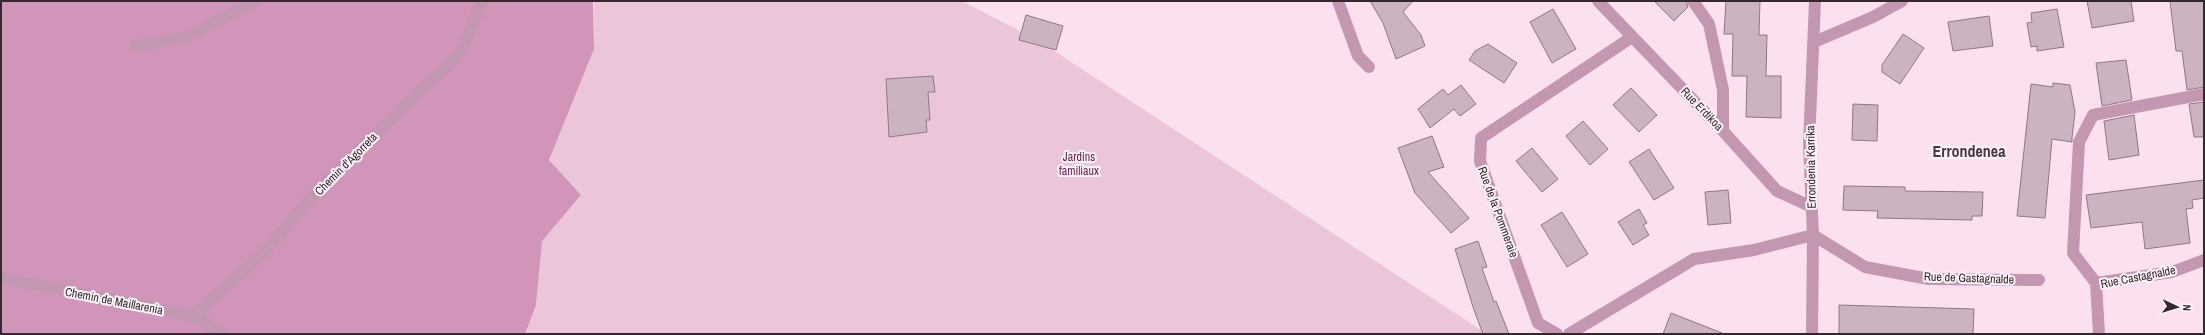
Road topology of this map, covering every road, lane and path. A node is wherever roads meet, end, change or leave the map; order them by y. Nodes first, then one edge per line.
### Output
1 (255, 1) edge
2 (482, 1) edge
3 (1338, 1) edge
4 (1598, 1) edge
5 (1693, 1) edge
6 (1815, 1) edge
7 (1902, 1) edge
8 (1632, 37) junction
9 (1814, 42) junction
10 (136, 46) dead end
11 (1369, 66) dead end
12 (2204, 94) edge
13 (1723, 131) junction
14 (1812, 207) junction
15 (1814, 234) junction
16 (2204, 260) edge
17 (1, 278) edge
18 (2039, 280) dead end
19 (2096, 283) junction
20 (194, 316) junction
21 (222, 334) edge
22 (1557, 334) edge
23 (1569, 334) edge
24 (1812, 334) edge
25 (2099, 334) edge

1 - 10 street
2 - 20 street, Chemin d'Agorreta
3 - 11 street
4 - 8 street, Rue Erdikoa
5 - 13 street
6 - 9 street, Errondenia Karrika
7 - 9 street
8 - 13 street, Rue Erdikoa
8 - 22 street, Rue de la Pommeraie
9 - 14 street, Errondenia Karrika
12 - 19 street
13 - 14 street, Rue Erdikoa
14 - 15 street, Errondenia Karrika
15 - 18 street, Rue de Gastagnalde
15 - 23 street
15 - 24 street, Errondenia Karrika
16 - 19 street, Rue Castagnalde
17 - 20 street, Chemin de Maillarenia
19 - 25 street, Rue Castagnalde
20 - 21 street, Chemin de Maillarenia

